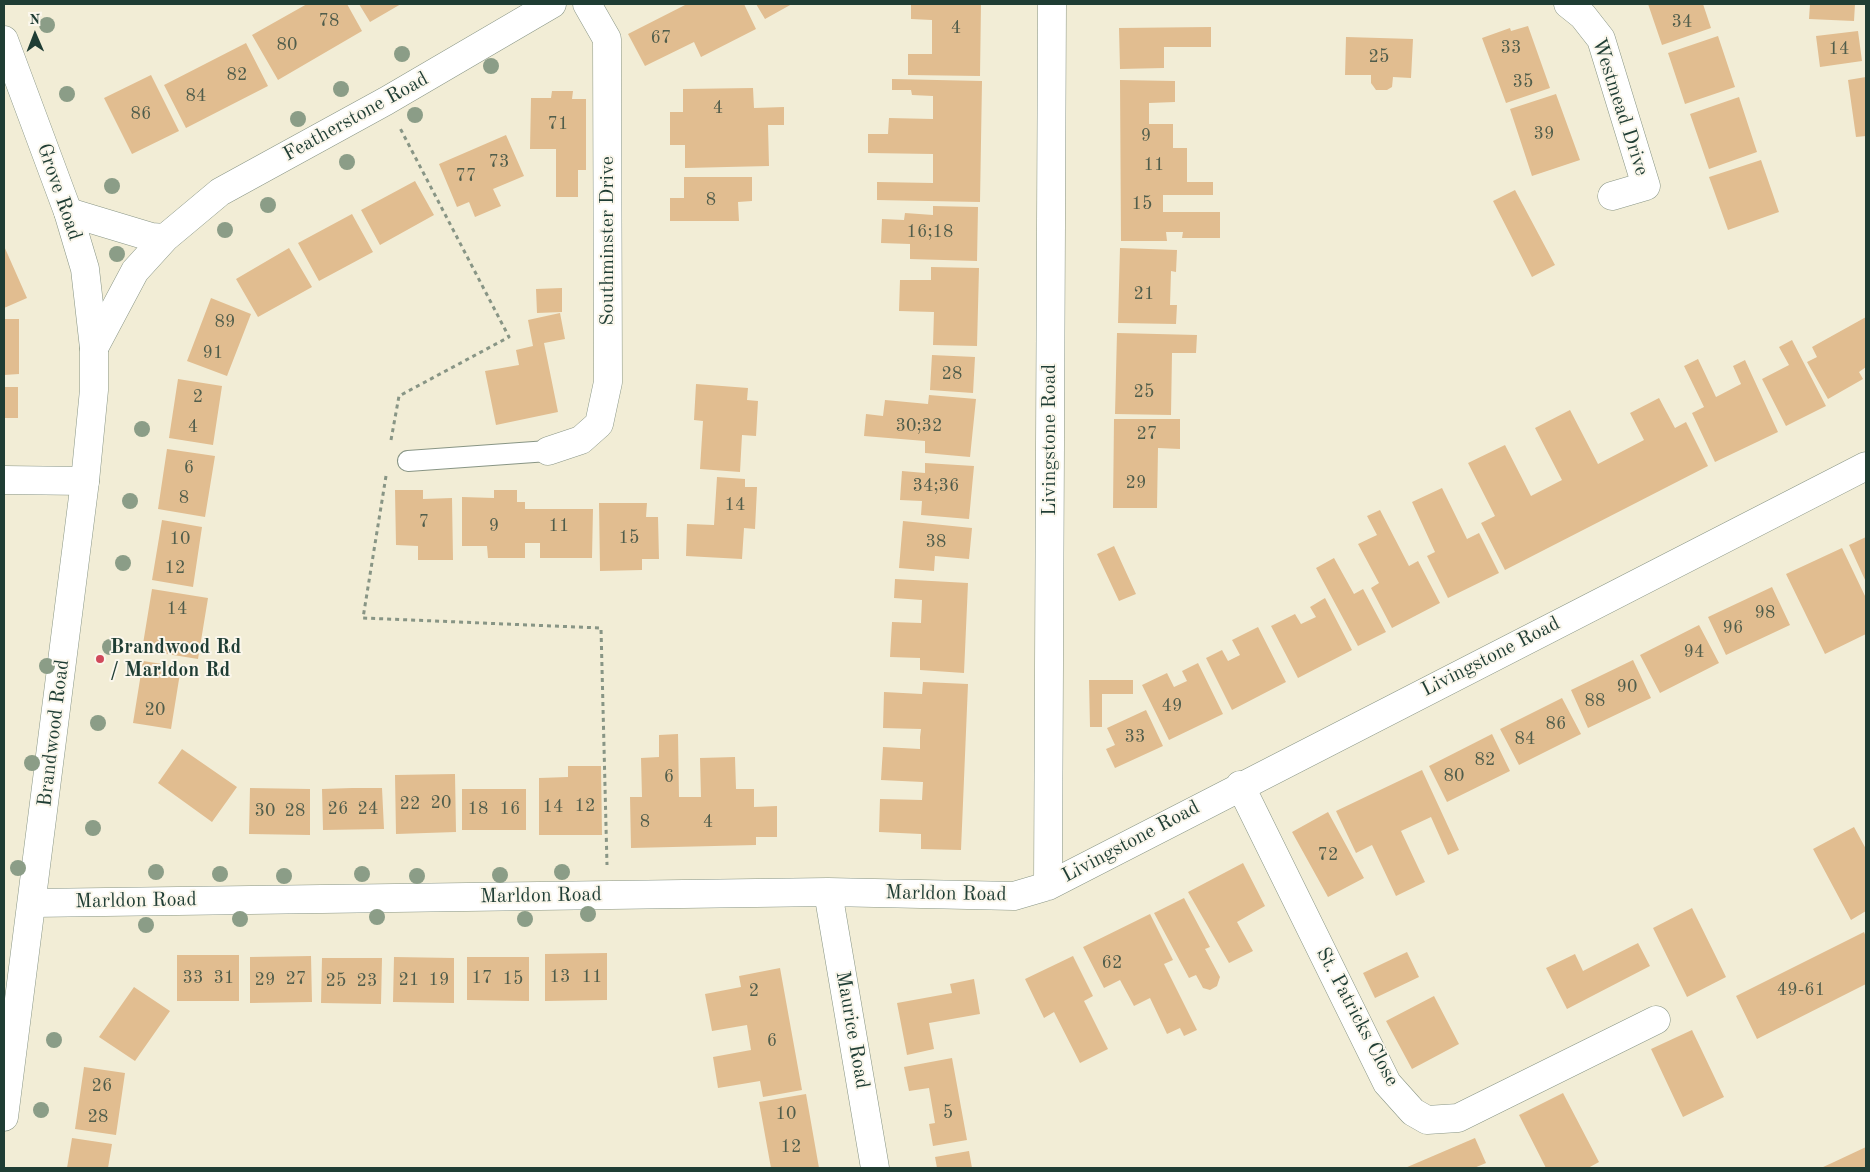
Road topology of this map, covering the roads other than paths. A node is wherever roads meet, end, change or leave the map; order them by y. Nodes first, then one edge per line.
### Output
1 (552, 4) edge
2 (587, 4) edge
3 (1052, 4) edge
4 (1568, 4) edge
5 (525, 11) edge
6 (4, 40) edge
7 (1612, 196) dead end
8 (68, 212) junction
9 (165, 238) junction
10 (94, 348) junction
11 (548, 451) joint
12 (408, 461) dead end
13 (1866, 466) edge
14 (4, 480) edge
15 (85, 481) junction
16 (1240, 785) junction
17 (1048, 886) junction
18 (828, 892) junction
19 (33, 902) junction
20 (1656, 1020) dead end
21 (4, 1117) edge
22 (875, 1168) edge

1 - 5 street, Featherstone Road
2 - 11 street, Southminster Drive
3 - 17 street, Livingstone Road
4 - 7 street, Westmead Drive
5 - 9 street, Featherstone Road
6 - 8 street, Grove Road
8 - 9 street
8 - 10 street, Grove Road
9 - 10 street, Featherstone Road
10 - 15 street, Brandwood Road
11 - 12 lane
13 - 16 street, Livingstone Road
14 - 15 street
15 - 19 street, Brandwood Road
16 - 17 street, Livingstone Road
16 - 20 street, St. Patricks Close
17 - 18 street, Marldon Road
18 - 19 street, Marldon Road
18 - 22 street, Maurice Road
19 - 21 street, Brandwood Road

